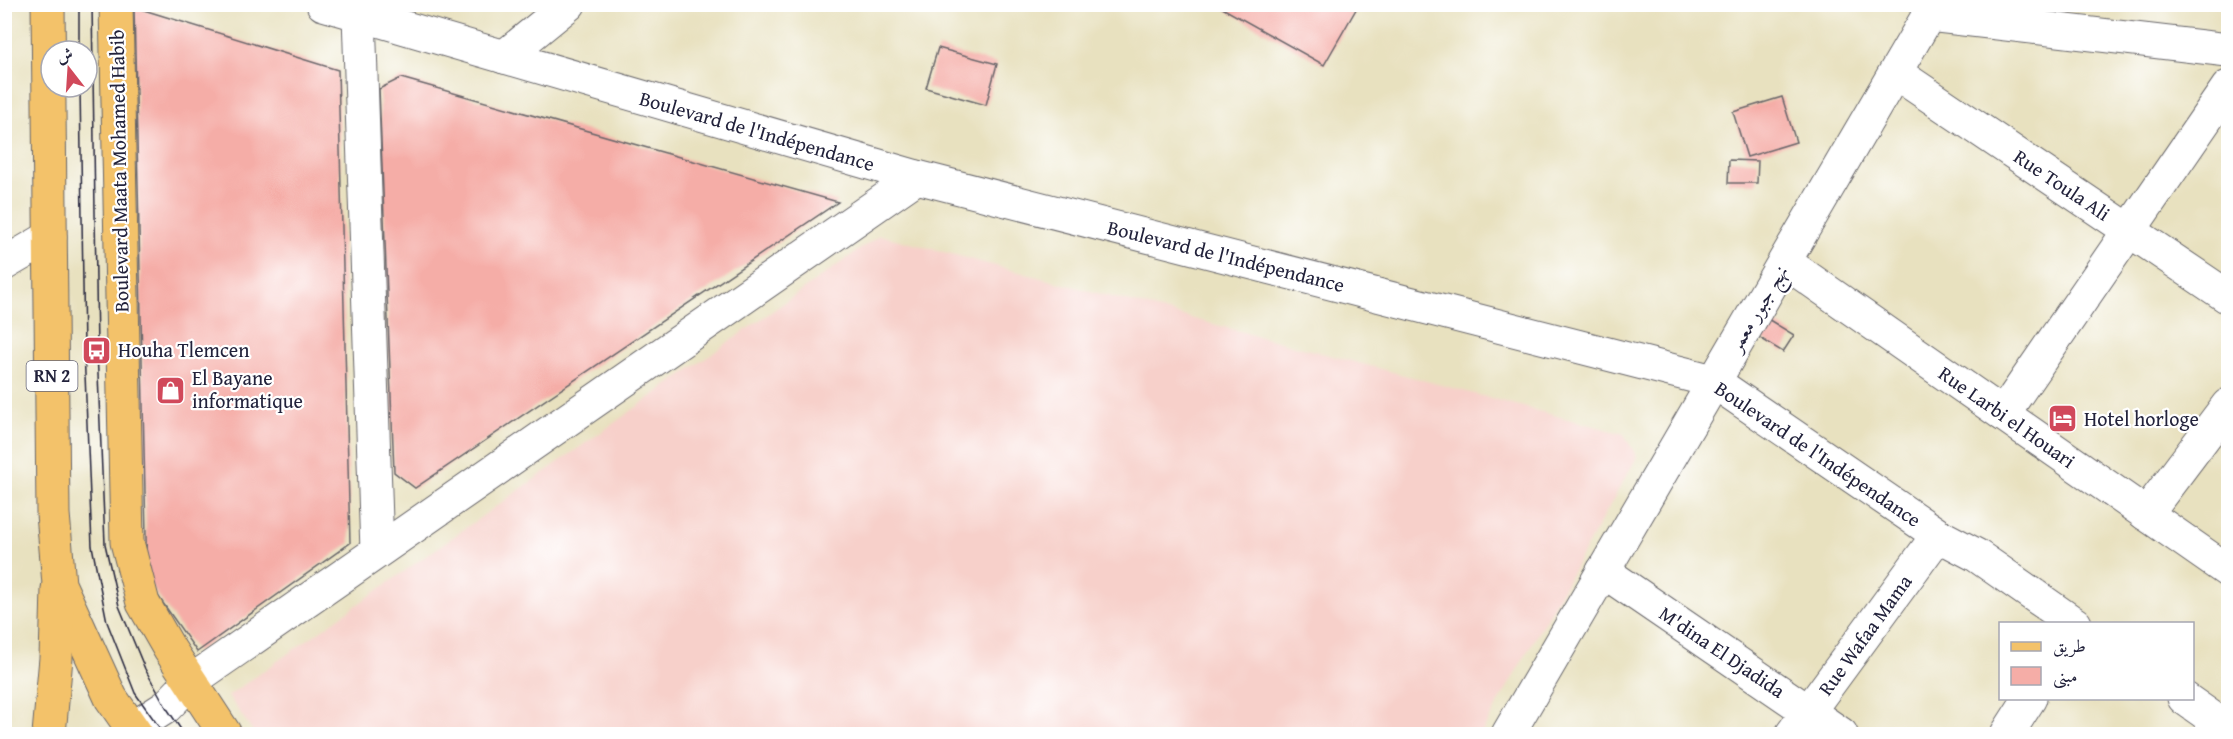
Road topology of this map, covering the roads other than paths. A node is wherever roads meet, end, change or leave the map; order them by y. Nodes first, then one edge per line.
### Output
1 (48, 4) edge
2 (116, 4) edge
3 (323, 4) edge
4 (569, 4) edge
5 (1932, 10) edge
6 (359, 15) junction
7 (2229, 50) edge
8 (504, 57) junction
9 (1896, 73) junction
10 (2229, 87) edge
11 (917, 177) junction
12 (2130, 230) junction
13 (50, 237) junction
14 (1785, 262) junction
15 (4, 264) edge
16 (2229, 297) edge
17 (1713, 381) junction
18 (2229, 405) edge
19 (2003, 414) junction
20 (2146, 514) junction
21 (1938, 535) junction
22 (377, 551) junction
23 (1603, 571) junction
24 (2229, 571) edge
25 (58, 584) junction
26 (2072, 622) edge
27 (190, 682) junction
28 (2029, 700) edge
29 (2185, 700) edge
30 (1800, 723) edge
31 (2223, 730) edge
32 (1516, 731) edge
33 (131, 733) edge
34 (49, 735) edge
35 (225, 735) edge
36 (1841, 735) edge
37 (2007, 735) edge

1 - 13 main road, RN 2
2 - 27 main road, Boulevard Maata Mohamed Habib
3 - 6 street, Boulevard de l'Indépendance
4 - 8 street
5 - 7 street
5 - 9 street, نهج جبور معمر
6 - 8 street, Boulevard de l'Indépendance
6 - 22 street
8 - 11 street, Boulevard de l'Indépendance
9 - 12 street, Rue Toula Ali
9 - 14 street, نهج جبور معمر
10 - 12 street
11 - 17 street, Boulevard de l'Indépendance
11 - 22 street
12 - 16 street, Rue Toula Ali
12 - 19 street
13 - 15 street
13 - 25 main road, RN 2
14 - 17 street, نهج جبور معمر
14 - 19 street, Rue Larbi el Houari
17 - 21 street, Boulevard de l'Indépendance
17 - 23 street, نهج جبور معمر
18 - 20 street
19 - 20 street, Rue Larbi el Houari
20 - 24 street, Rue Larbi el Houari
21 - 26 street, Boulevard de l'Indépendance
21 - 30 street, Rue Wafaa Mama
22 - 27 street
23 - 30 street, M'dina El Djadida
23 - 32 street, نهج جبور معمر
25 - 33 main road, RN 2
25 - 34 main road
27 - 33 street
27 - 35 main road, Boulevard Maata Mohamed Habib
28 - 37 street
29 - 31 street
30 - 36 street, M'dina El Djadida

